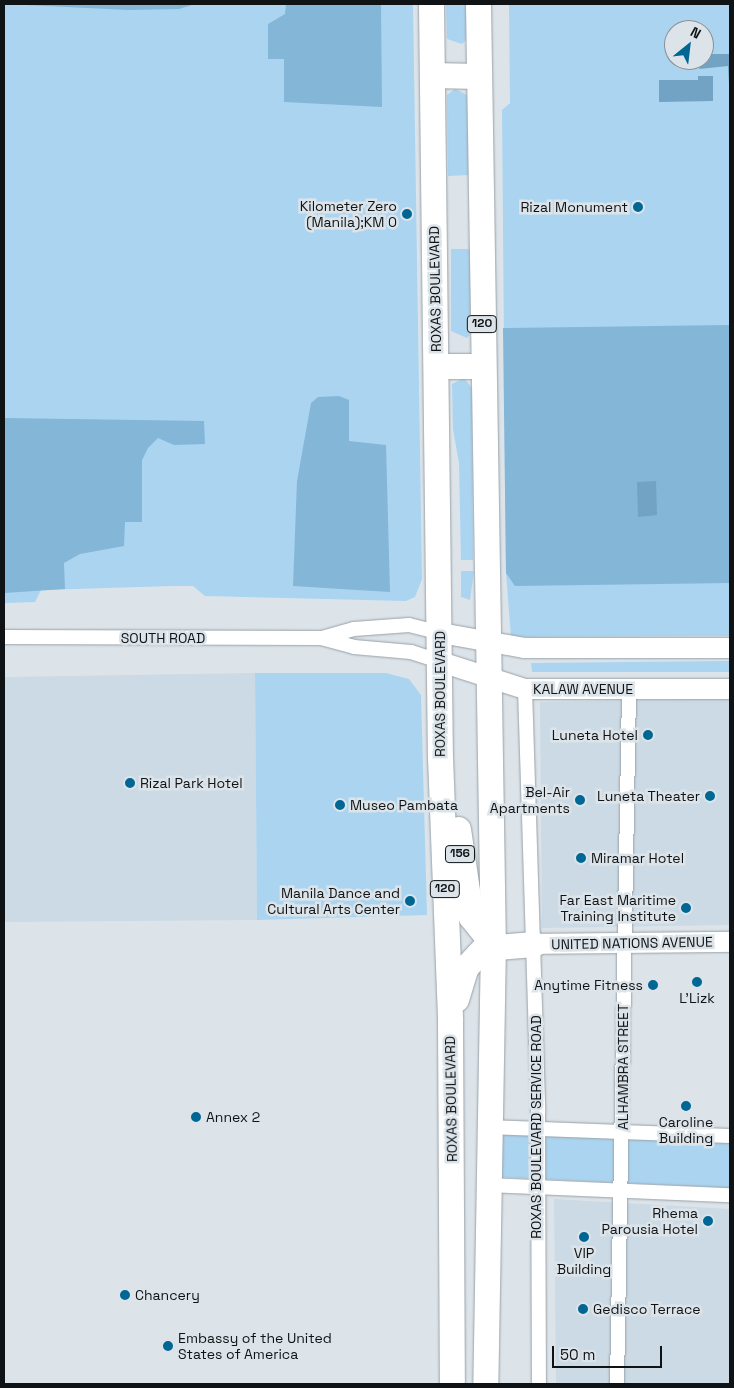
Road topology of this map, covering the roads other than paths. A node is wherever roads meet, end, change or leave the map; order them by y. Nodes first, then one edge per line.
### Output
1 (431, 4) edge
2 (478, 4) edge
3 (432, 75) junction
4 (479, 76) junction
5 (437, 366) junction
6 (483, 366) junction
7 (441, 633) junction
8 (4, 637) edge
9 (322, 638) junction
10 (487, 644) junction
11 (730, 648) edge
12 (441, 662) junction
13 (488, 680) junction
14 (525, 689) junction
15 (730, 689) edge
16 (629, 690) junction
17 (440, 757) junction
18 (730, 942) edge
19 (624, 943) junction
20 (493, 944) junction
21 (534, 944) junction
22 (450, 1021) junction
23 (488, 1127) junction
24 (538, 1128) junction
25 (623, 1131) junction
26 (730, 1136) edge
27 (487, 1185) junction
28 (537, 1189) junction
29 (620, 1191) junction
30 (730, 1195) edge
31 (452, 1384) edge
32 (485, 1384) edge
33 (538, 1384) edge
34 (616, 1384) edge

1 - 3 highway, ROXAS BOULEVARD / 120
2 - 4 highway, 120
3 - 4 highway
3 - 5 highway, ROXAS BOULEVARD / 120
4 - 6 highway, 120
5 - 6 highway
5 - 7 highway, ROXAS BOULEVARD / 120
6 - 10 highway, 120
7 - 9 street, SOUTH ROAD
7 - 10 street
7 - 12 highway, ROXAS BOULEVARD / 120
8 - 9 street, SOUTH ROAD
9 - 12 street, SOUTH ROAD
10 - 11 street
10 - 13 highway, 120
12 - 13 street, KALAW AVENUE
12 - 17 highway, ROXAS BOULEVARD / 120
13 - 14 street, KALAW AVENUE
13 - 20 highway, 120
14 - 16 street, KALAW AVENUE
14 - 21 street, ROXAS BOULEVARD SERVICE ROAD
15 - 16 street, KALAW AVENUE
16 - 19 street, ALHAMBRA STREET
17 - 20 highway, 156
17 - 22 highway, ROXAS BOULEVARD / 120
18 - 19 street, UNITED NATIONS AVENUE
19 - 21 street, UNITED NATIONS AVENUE
19 - 25 street, ALHAMBRA STREET
20 - 21 highway
20 - 22 highway
20 - 23 highway, 120
21 - 24 street, ROXAS BOULEVARD SERVICE ROAD
22 - 31 highway, ROXAS BOULEVARD / 120
23 - 24 street
23 - 27 highway, 120
24 - 25 street
24 - 28 street, ROXAS BOULEVARD SERVICE ROAD
25 - 26 street
25 - 29 street, ALHAMBRA STREET
27 - 28 street
27 - 32 highway, 120
28 - 29 street
28 - 33 street, ROXAS BOULEVARD SERVICE ROAD
29 - 30 street
29 - 34 street, ALHAMBRA STREET

